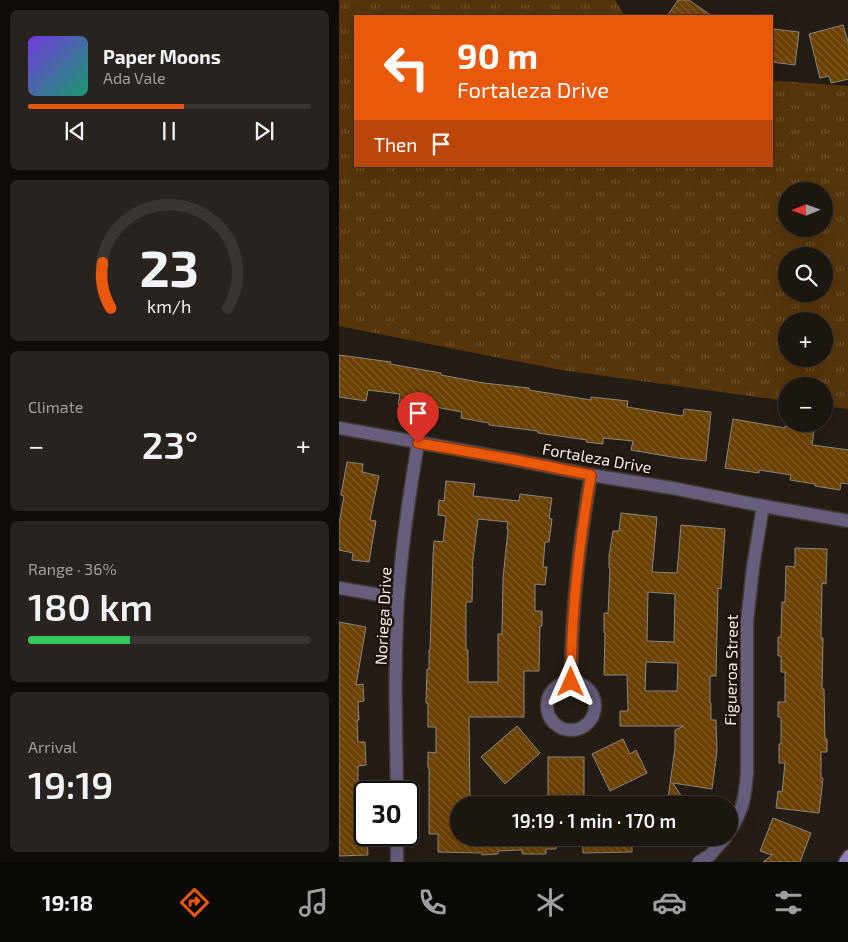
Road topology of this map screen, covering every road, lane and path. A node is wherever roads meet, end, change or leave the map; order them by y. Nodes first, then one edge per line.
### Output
1 (339, 428) edge
2 (418, 443) junction
3 (591, 475) junction
4 (763, 506) junction
5 (848, 521) edge
6 (339, 588) edge
7 (398, 598) junction
8 (571, 682) dead end
9 (397, 781) edge
10 (738, 816) edge
11 (397, 846) edge
12 (718, 846) edge
13 (848, 856) edge
14 (397, 862) edge
15 (699, 862) edge
16 (845, 862) edge

1 - 2 street, Fortaleza Drive
2 - 3 street, Fortaleza Drive
2 - 7 street, Noriega Drive
3 - 4 street, Fortaleza Drive
3 - 8 street
4 - 5 street, Fortaleza Drive
4 - 10 street, Figueroa Street
6 - 7 street
7 - 9 street, Noriega Drive
11 - 14 street
12 - 15 street
13 - 16 street

